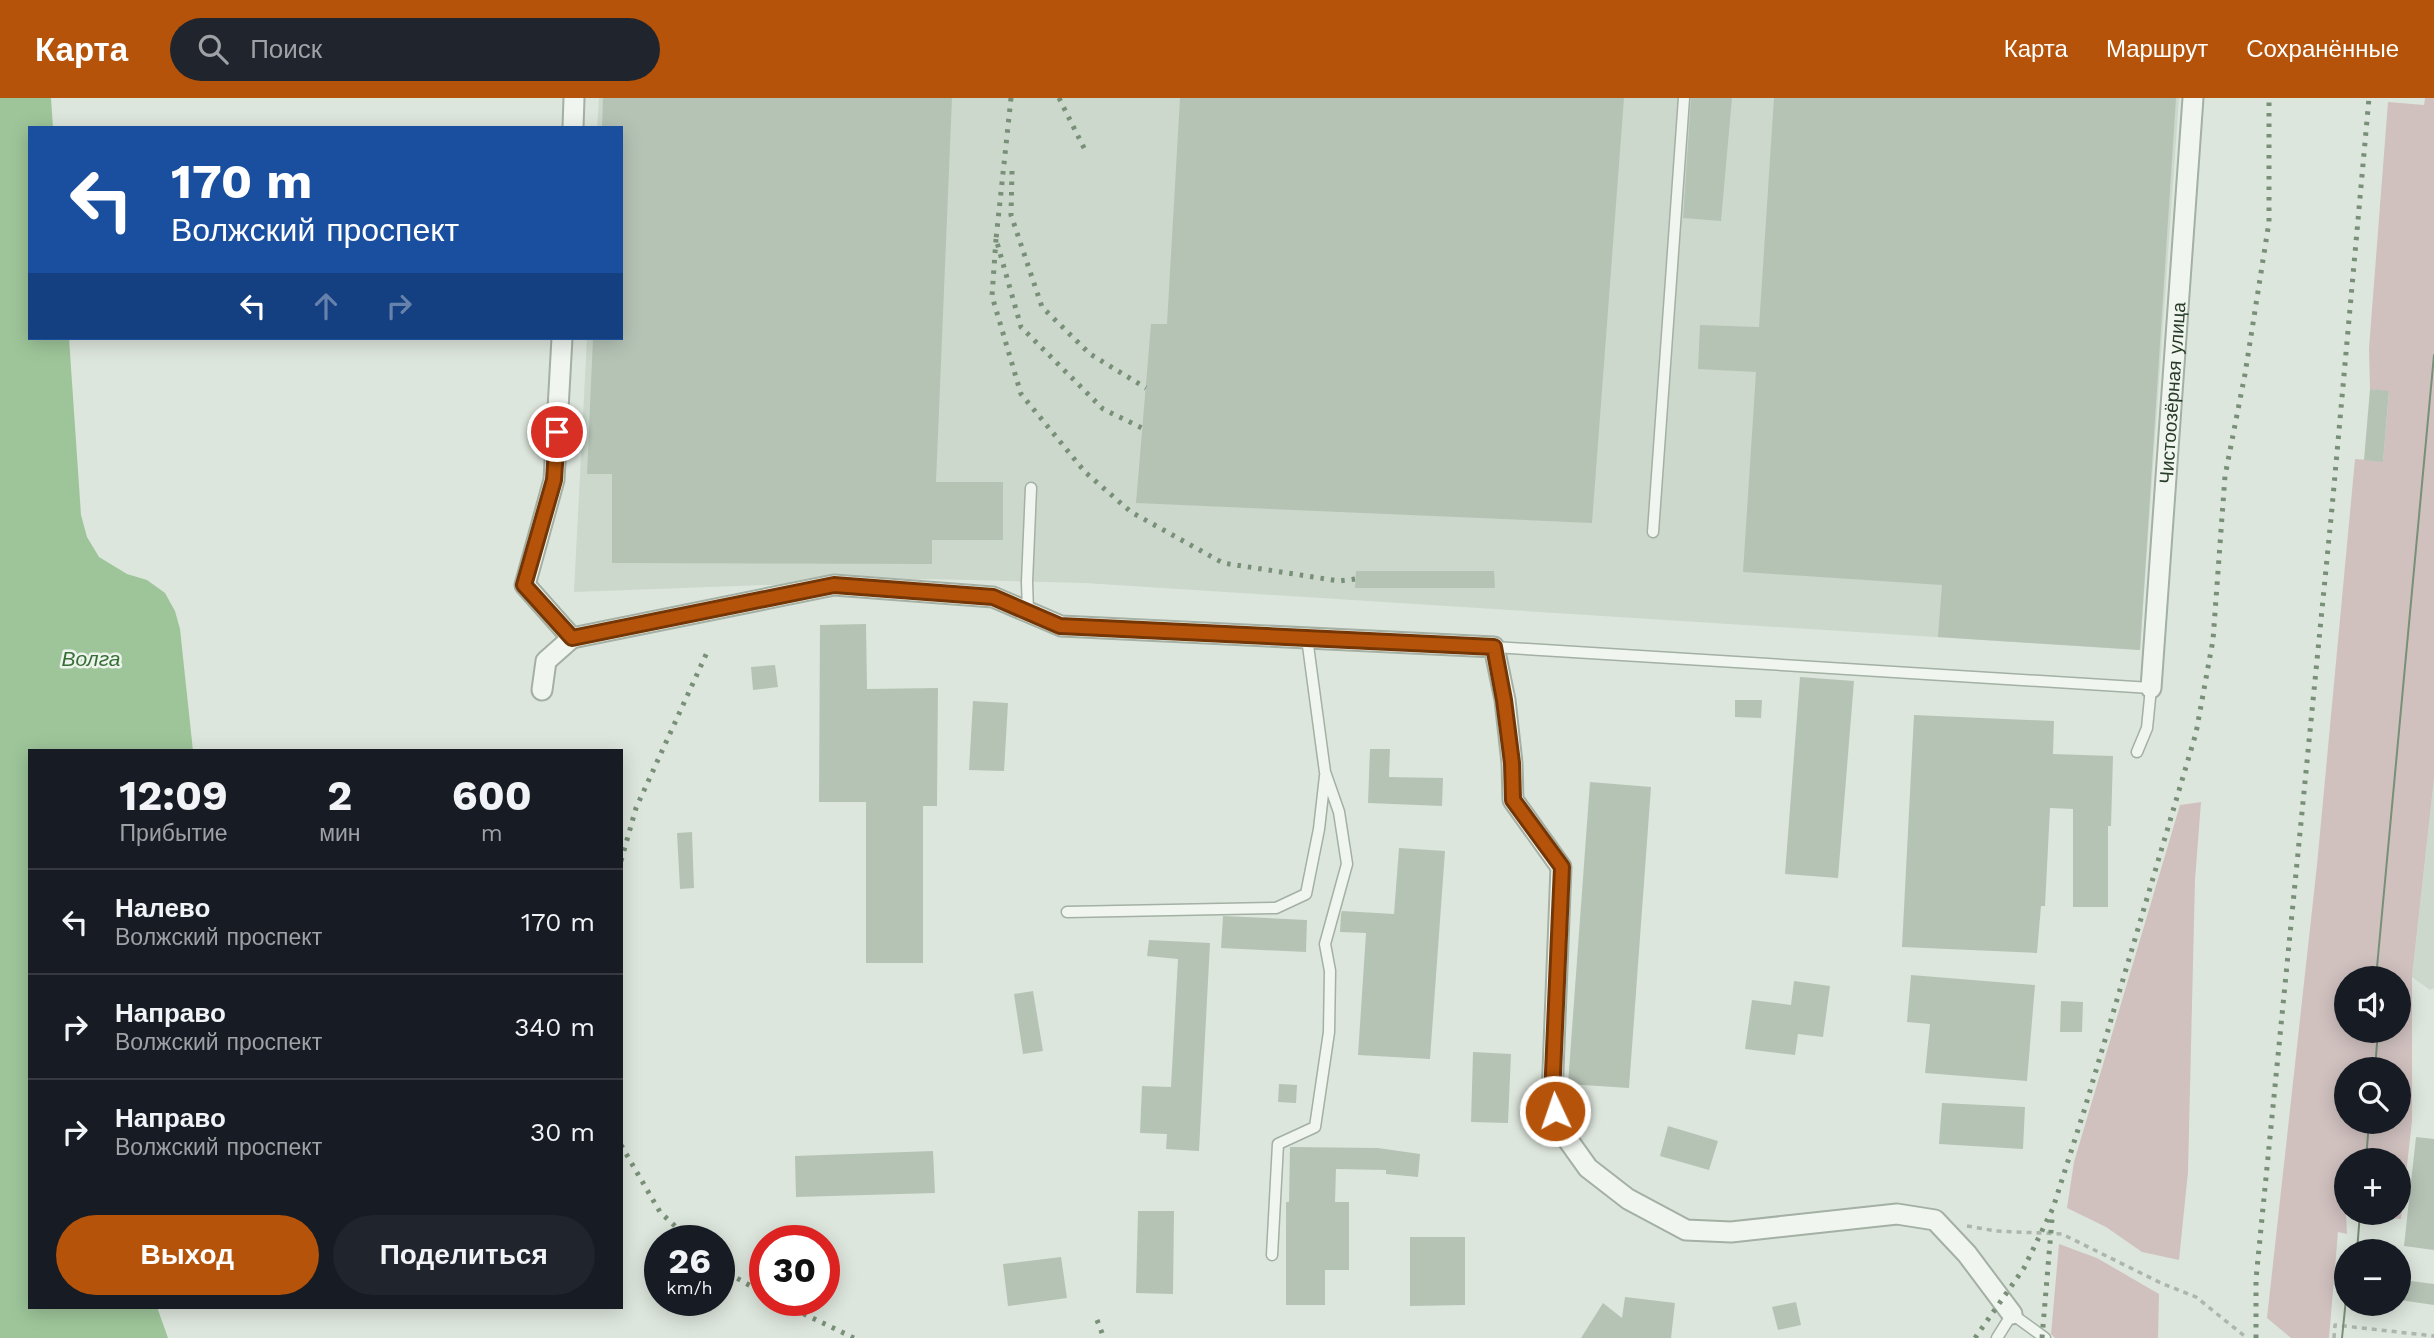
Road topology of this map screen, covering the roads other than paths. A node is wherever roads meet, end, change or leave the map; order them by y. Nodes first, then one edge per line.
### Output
1 (574, 98) edge
2 (1684, 98) edge
3 (2193, 98) edge
4 (573, 126) edge
5 (562, 340) edge
6 (1031, 488) dead end
7 (1653, 532) dead end
8 (1028, 612) junction
9 (572, 638) junction
10 (1307, 638) junction
11 (1494, 647) junction
12 (2151, 688) junction
13 (541, 690) dead end
14 (2137, 752) dead end
15 (1325, 772) junction
16 (1067, 912) dead end
17 (1272, 1255) dead end
18 (2012, 1314) junction
19 (1997, 1338) edge
20 (2045, 1338) edge

1 - 4 street
2 - 7 lane
3 - 12 street, Чистоозёрная улица
5 - 9 street
6 - 8 lane
8 - 9 street
8 - 10 street
9 - 13 street
10 - 11 street
10 - 15 lane
11 - 12 lane
11 - 18 street
12 - 14 lane
15 - 16 lane
15 - 17 lane
18 - 19 lane
18 - 20 lane

